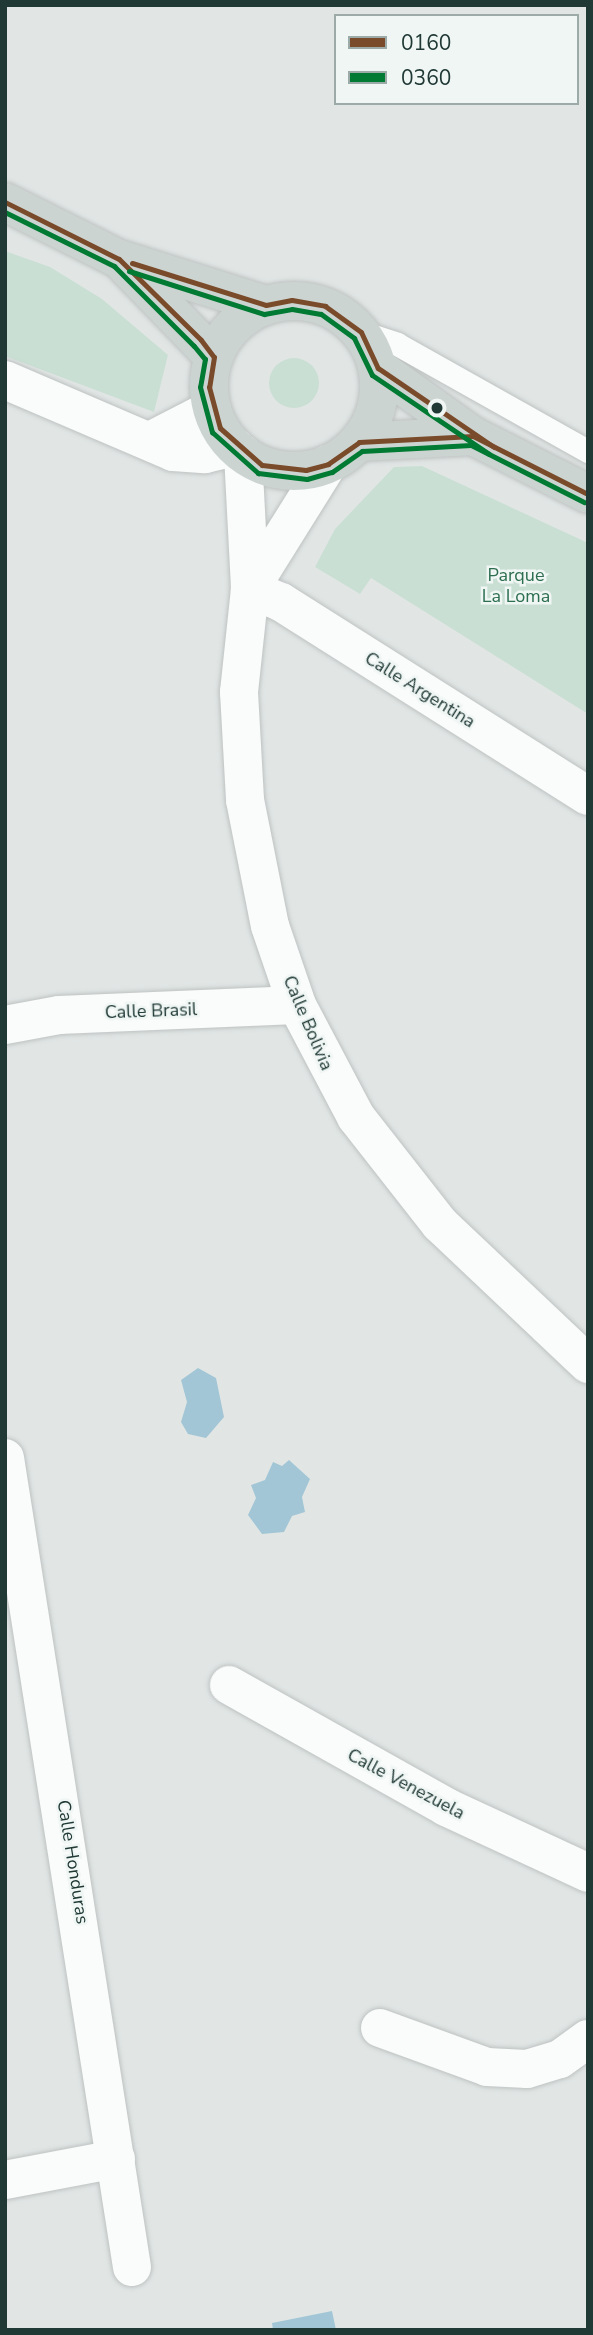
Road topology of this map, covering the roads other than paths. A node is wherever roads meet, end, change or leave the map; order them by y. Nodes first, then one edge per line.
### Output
1 (5, 202) edge
2 (119, 259) junction
3 (266, 305) junction
4 (361, 332) junction
5 (214, 357) junction
6 (378, 369) junction
7 (5, 380) edge
8 (212, 409) junction
9 (472, 436) junction
10 (154, 439) junction
11 (359, 442) junction
12 (239, 450) junction
13 (588, 451) edge
14 (328, 464) junction
15 (588, 494) edge
16 (250, 589) junction
17 (588, 796) edge
18 (297, 1005) junction
19 (5, 1025) edge
20 (588, 1364) edge
21 (5, 1458) edge
22 (15, 1561) edge
23 (229, 1685) dead end
24 (588, 1873) edge
25 (380, 2028) dead end
26 (588, 2039) edge
27 (116, 2160) junction
28 (5, 2180) edge
29 (132, 2267) dead end

1 - 2 main road
2 - 3 main road
2 - 5 main road
3 - 4 main road
3 - 5 main road
4 - 6 main road
4 - 13 lane
5 - 8 main road
6 - 9 main road
6 - 11 main road
7 - 10 street
8 - 10 street
8 - 12 main road
9 - 11 main road
9 - 15 main road
10 - 12 street
11 - 14 main road
12 - 14 main road
12 - 16 street, Calle Bolivia
14 - 16 street, Calle Bolivia
16 - 17 street, Calle Argentina
16 - 18 street, Calle Bolivia
18 - 19 street, Calle Brasil
18 - 20 street, Calle Bolivia
21 - 22 street, Calle Honduras
22 - 27 street, Calle Honduras
23 - 24 street, Calle Venezuela
25 - 26 street
27 - 28 street
27 - 29 street, Calle Honduras

